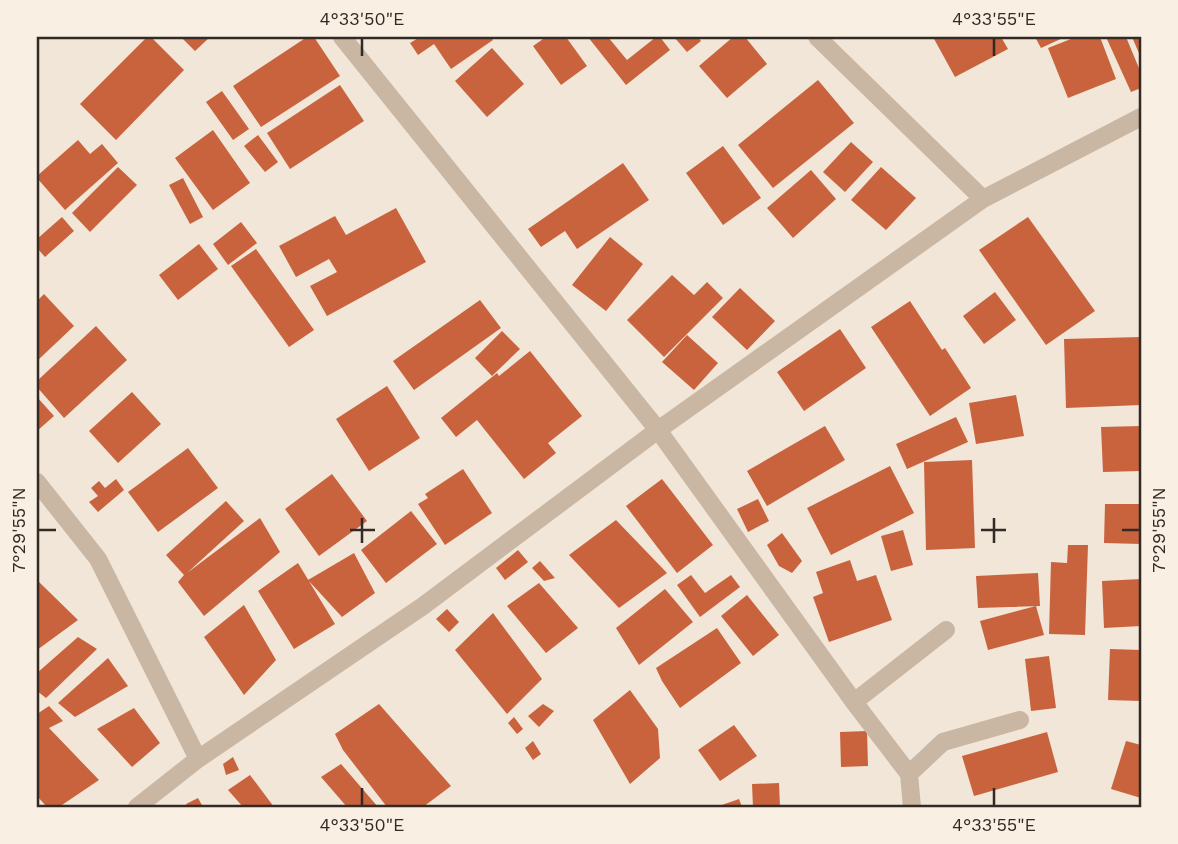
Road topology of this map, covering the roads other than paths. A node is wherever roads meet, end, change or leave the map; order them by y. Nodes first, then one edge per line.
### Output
1 (342, 37) edge
2 (817, 37) edge
3 (1141, 117) edge
4 (983, 199) junction
5 (658, 430) junction
6 (37, 482) edge
7 (946, 630) dead end
8 (854, 702) junction
9 (1020, 720) dead end
10 (198, 760) junction
11 (909, 774) junction
12 (137, 807) edge
13 (912, 807) edge

1 - 5 street
2 - 4 street
3 - 4 street
4 - 5 street
5 - 8 street
5 - 10 street
6 - 10 street
7 - 8 street
8 - 11 street
9 - 11 street
10 - 12 street
11 - 13 street

